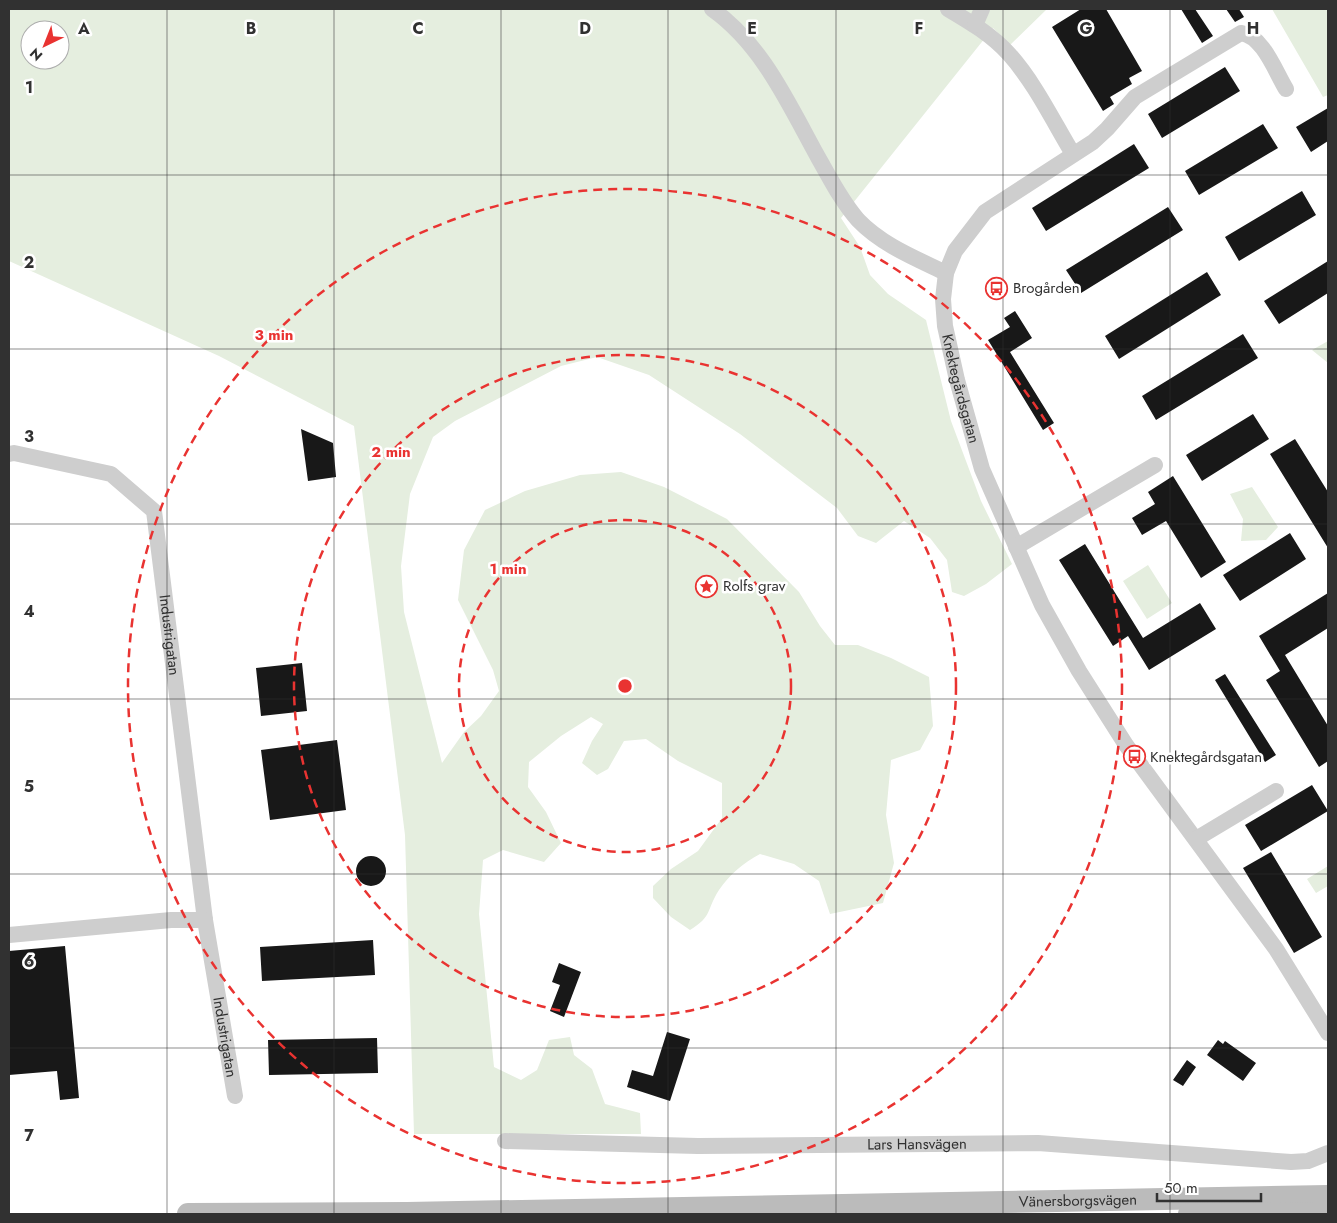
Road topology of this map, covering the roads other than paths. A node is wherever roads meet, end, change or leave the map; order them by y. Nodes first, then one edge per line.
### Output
1 (712, 9) edge
2 (948, 9) edge
3 (982, 9) edge
4 (975, 25) junction
5 (1286, 89) dead end
6 (1073, 154) junction
7 (946, 273) junction
8 (9, 454) edge
9 (1155, 465) dead end
10 (1016, 546) junction
11 (1276, 791) dead end
12 (1196, 839) junction
13 (205, 920) junction
14 (9, 935) edge
15 (1328, 1033) edge
16 (235, 1096) dead end
17 (505, 1141) dead end
18 (1328, 1152) edge
19 (1328, 1196) edge
20 (1328, 1212) edge
21 (407, 1213) junction
22 (188, 1214) edge
23 (471, 1214) edge
24 (1189, 1214) edge

1 - 7 street
2 - 4 street
3 - 4 street
4 - 6 street
5 - 6 street, Knektegårdsgatan
6 - 7 street, Knektegårdsgatan
7 - 10 street, Knektegårdsgatan
8 - 13 street, Industrigatan
9 - 10 street
10 - 12 street, Knektegårdsgatan
11 - 12 street
12 - 15 street, Knektegårdsgatan
13 - 14 street
13 - 16 street, Industrigatan
17 - 18 street, Lars Hansvägen
19 - 21 main road, Vänersborgsvägen
20 - 24 main road
21 - 22 main road, Vänersborgsvägen
21 - 23 main road, Vänersborgsvägen

